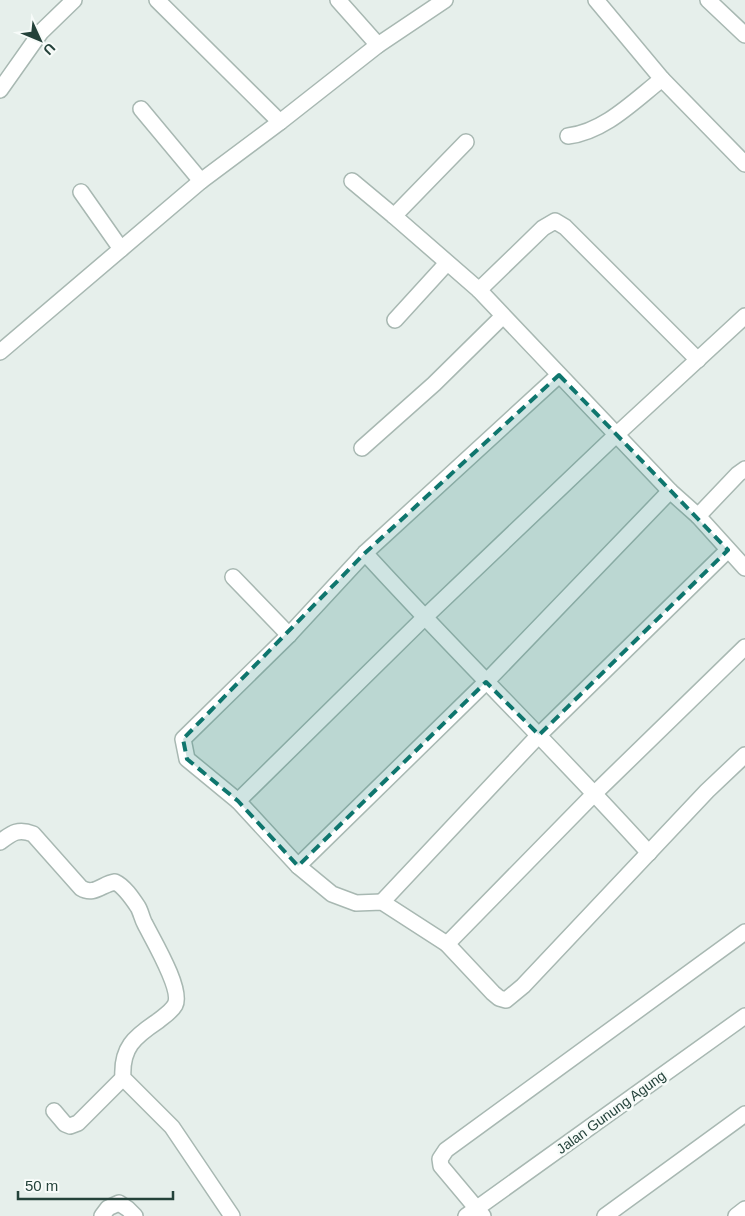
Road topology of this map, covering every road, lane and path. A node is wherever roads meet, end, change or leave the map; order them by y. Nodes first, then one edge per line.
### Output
1 (74, 0) edge
2 (157, 0) edge
3 (338, 0) edge
4 (445, 0) edge
5 (596, 0) edge
6 (708, 0) edge
7 (745, 36) edge
8 (378, 45) junction
9 (662, 79) junction
10 (0, 90) edge
11 (141, 109) dead end
12 (280, 122) junction
13 (568, 136) dead end
14 (466, 142) dead end
15 (745, 164) edge
16 (201, 180) junction
17 (352, 182) dead end
18 (81, 192) dead end
19 (394, 216) junction
20 (121, 249) junction
21 (447, 262) junction
22 (480, 290) junction
23 (503, 316) junction
24 (745, 316) edge
25 (395, 320) dead end
26 (0, 352) edge
27 (698, 360) junction
28 (559, 375) junction
29 (616, 435) junction
30 (362, 448) dead end
31 (745, 469) edge
32 (670, 491) junction
33 (698, 516) junction
34 (728, 550) junction
35 (365, 553) junction
36 (745, 568) edge
37 (233, 576) dead end
38 (424, 618) junction
39 (289, 635) junction
40 (745, 647) edge
41 (486, 682) junction
42 (539, 735) junction
43 (745, 754) edge
44 (595, 793) junction
45 (238, 801) junction
46 (0, 842) edge
47 (649, 853) junction
48 (298, 866) junction
49 (382, 902) junction
50 (745, 932) edge
51 (447, 944) junction
52 (745, 1016) edge
53 (123, 1078) junction
54 (54, 1111) dead end
55 (745, 1114) edge
56 (745, 1209) edge
57 (475, 1213) edge
58 (102, 1216) edge
59 (135, 1216) edge
60 (232, 1216) edge
61 (605, 1216) edge
62 (736, 1216) edge

1 - 10 street
2 - 12 street
3 - 8 street
4 - 8 street
5 - 9 street
6 - 7 street
8 - 12 street
9 - 13 street
9 - 15 street
11 - 16 street
12 - 16 street
14 - 19 street
16 - 20 street
17 - 19 street
18 - 20 street
19 - 21 street
20 - 26 street
21 - 22 street
21 - 25 street
22 - 23 street
22 - 27 street
23 - 28 street
23 - 30 street
24 - 27 street
27 - 29 street
28 - 29 street
28 - 35 street
29 - 32 street
29 - 38 street
31 - 33 street
32 - 33 street
32 - 41 street
33 - 34 street
34 - 36 street
34 - 42 street
35 - 38 street
35 - 39 street
37 - 39 street
38 - 41 street
38 - 45 street
39 - 45 street
40 - 44 street
41 - 42 street
41 - 48 street
42 - 44 street
42 - 49 street
43 - 47 street
44 - 47 street
44 - 51 street
45 - 48 street
46 - 53 street
47 - 51 street
48 - 49 street
49 - 51 street
50 - 57 street
52 - 57 street, Jalan Gunung Agung
53 - 54 street
53 - 60 street
55 - 61 street
56 - 62 street
58 - 59 street

